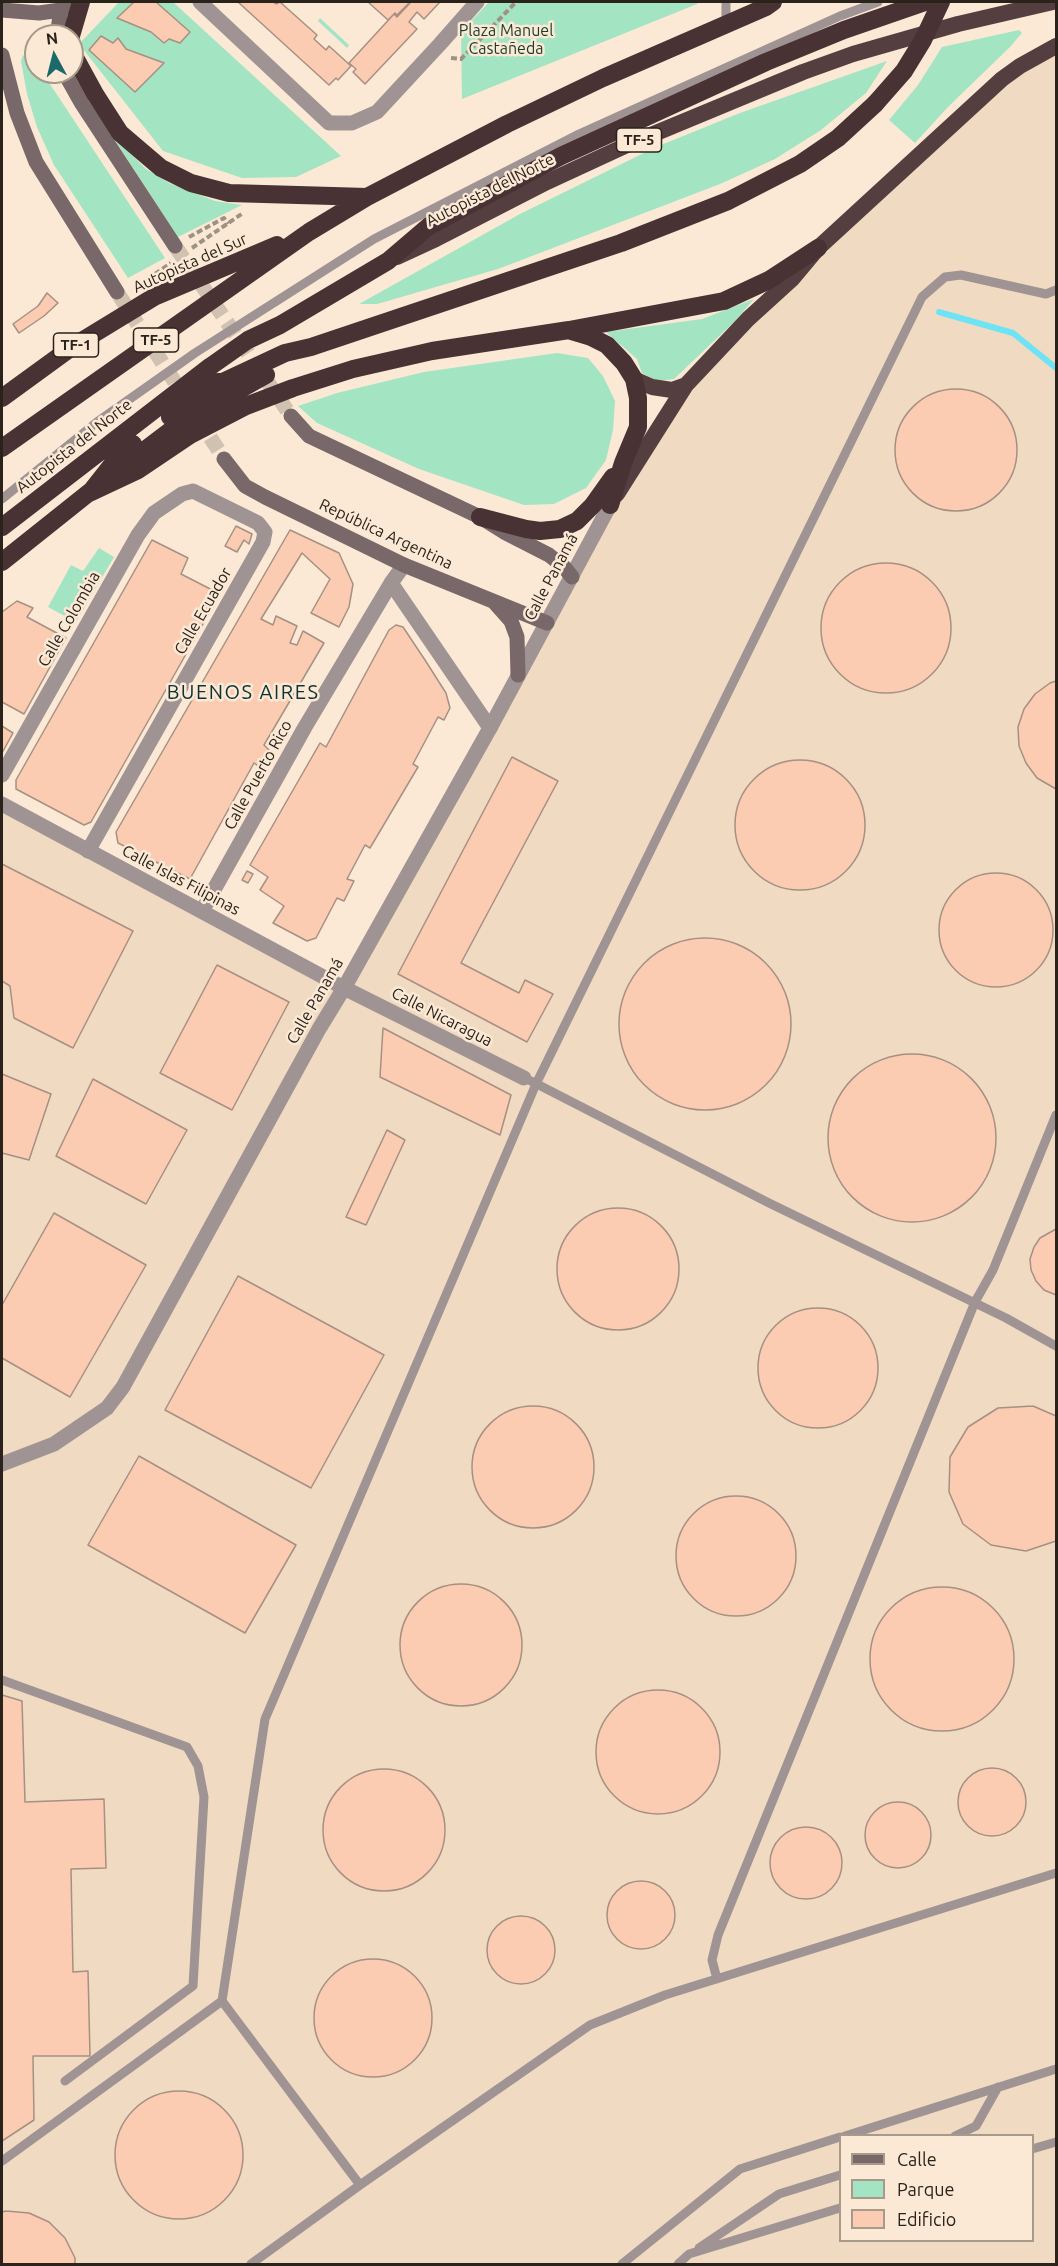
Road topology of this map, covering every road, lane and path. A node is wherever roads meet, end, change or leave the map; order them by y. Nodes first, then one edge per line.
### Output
1 (76, 2) edge
2 (81, 2) edge
3 (200, 2) edge
4 (477, 2) edge
5 (516, 2) edge
6 (726, 2) edge
7 (878, 2) edge
8 (925, 2) edge
9 (941, 2) edge
10 (1053, 2) edge
11 (774, 3) edge
12 (2, 10) edge
13 (61, 10) junction
14 (726, 23) junction
15 (59, 24) edge
16 (75, 24) edge
17 (1056, 46) edge
18 (2, 55) edge
19 (442, 57) dead end
20 (84, 75) edge
21 (71, 84) edge
22 (367, 197) junction
23 (228, 224) dead end
24 (309, 232) junction
25 (175, 246) joint
26 (818, 248) junction
27 (388, 261) junction
28 (1056, 290) edge
29 (117, 292) tunnel mouth
30 (280, 325) junction
31 (569, 330) junction
32 (311, 347) junction
33 (634, 379) junction
34 (686, 385) junction
35 (210, 388) junction
36 (2, 398) edge
37 (291, 416) tunnel mouth
38 (2, 448) edge
39 (224, 459) tunnel mouth
40 (623, 463) junction
41 (89, 493) junction
42 (182, 494) joint
43 (2, 499) edge
44 (610, 505) junction
45 (480, 517) junction
46 (2, 527) edge
47 (2, 562) edge
48 (404, 566) junction
49 (572, 577) junction
50 (391, 583) junction
51 (493, 601) junction
52 (547, 623) junction
53 (518, 675) junction
54 (490, 728) junction
55 (2, 775) edge
56 (2, 804) edge
57 (88, 851) junction
58 (202, 911) junction
59 (344, 988) junction
60 (530, 1081) junction
61 (1056, 1115) edge
62 (975, 1302) junction
63 (1056, 1346) edge
64 (2, 1464) edge
65 (2, 1680) edge
66 (1056, 1873) edge
67 (717, 1979) junction
68 (222, 2001) junction
69 (1056, 2069) edge
70 (64, 2081) dead end
71 (998, 2087) junction
72 (851, 2134) edge
73 (959, 2134) edge
74 (839, 2137) edge
75 (1056, 2142) edge
76 (1034, 2148) edge
77 (2, 2161) edge
78 (839, 2175) edge
79 (360, 2185) junction
80 (839, 2208) edge
81 (689, 2254) junction
82 (251, 2265) edge
83 (622, 2265) edge
84 (678, 2265) edge

1 - 13 main road
2 - 16 highway
3 - 4 street
5 - 19 path
6 - 14 lane
7 - 43 lane
8 - 27 highway
9 - 32 highway, bridge
10 - 27 highway, Autopista del Norte / TF-5
11 - 14 highway, TF-5
12 - 13 main road
13 - 15 main road
14 - 22 highway, TF-5
17 - 26 highway
18 - 29 main road
20 - 22 highway
21 - 25 main road
22 - 24 highway, TF-5
23 - 25 path
24 - 36 highway, Autopista del Sur / TF-1
24 - 38 highway, TF-5
26 - 31 highway
26 - 34 highway
27 - 30 highway, Autopista del Norte / TF-5
28 - 60 lane
30 - 35 highway
30 - 46 highway, Autopista del Norte / TF-5
31 - 33 highway
31 - 41 highway
32 - 35 highway
32 - 41 highway
33 - 34 highway
33 - 40 highway
34 - 44 highway
35 - 41 highway
37 - 45 main road
39 - 48 main road, República Argentina
40 - 44 highway
40 - 45 highway
41 - 47 highway
42 - 55 street, Calle Colombia
42 - 57 street, Calle Ecuador
44 - 49 street, Calle Panamá
45 - 49 main road
48 - 50 street, Calle Puerto Rico
48 - 51 main road, República Argentina
49 - 52 street, Calle Panamá
50 - 54 street
50 - 58 street, Calle Puerto Rico
51 - 52 main road, República Argentina
51 - 53 main road
52 - 53 street, Calle Panamá
53 - 54 street, Calle Panamá
54 - 59 street, Calle Panamá
56 - 57 street, Calle Islas Filipinas
57 - 58 street, Calle Islas Filipinas
58 - 59 street, Calle Islas Filipinas
59 - 60 street, Calle Nicaragua
59 - 64 street, Calle Panamá
60 - 62 lane
60 - 68 lane
61 - 62 lane
62 - 63 lane
62 - 67 lane
65 - 70 lane
66 - 67 lane
67 - 79 lane
68 - 77 lane
68 - 79 lane
69 - 71 lane
71 - 72 lane
71 - 73 lane
74 - 83 lane
75 - 76 lane
78 - 81 lane
79 - 82 lane
80 - 81 lane
81 - 84 lane

